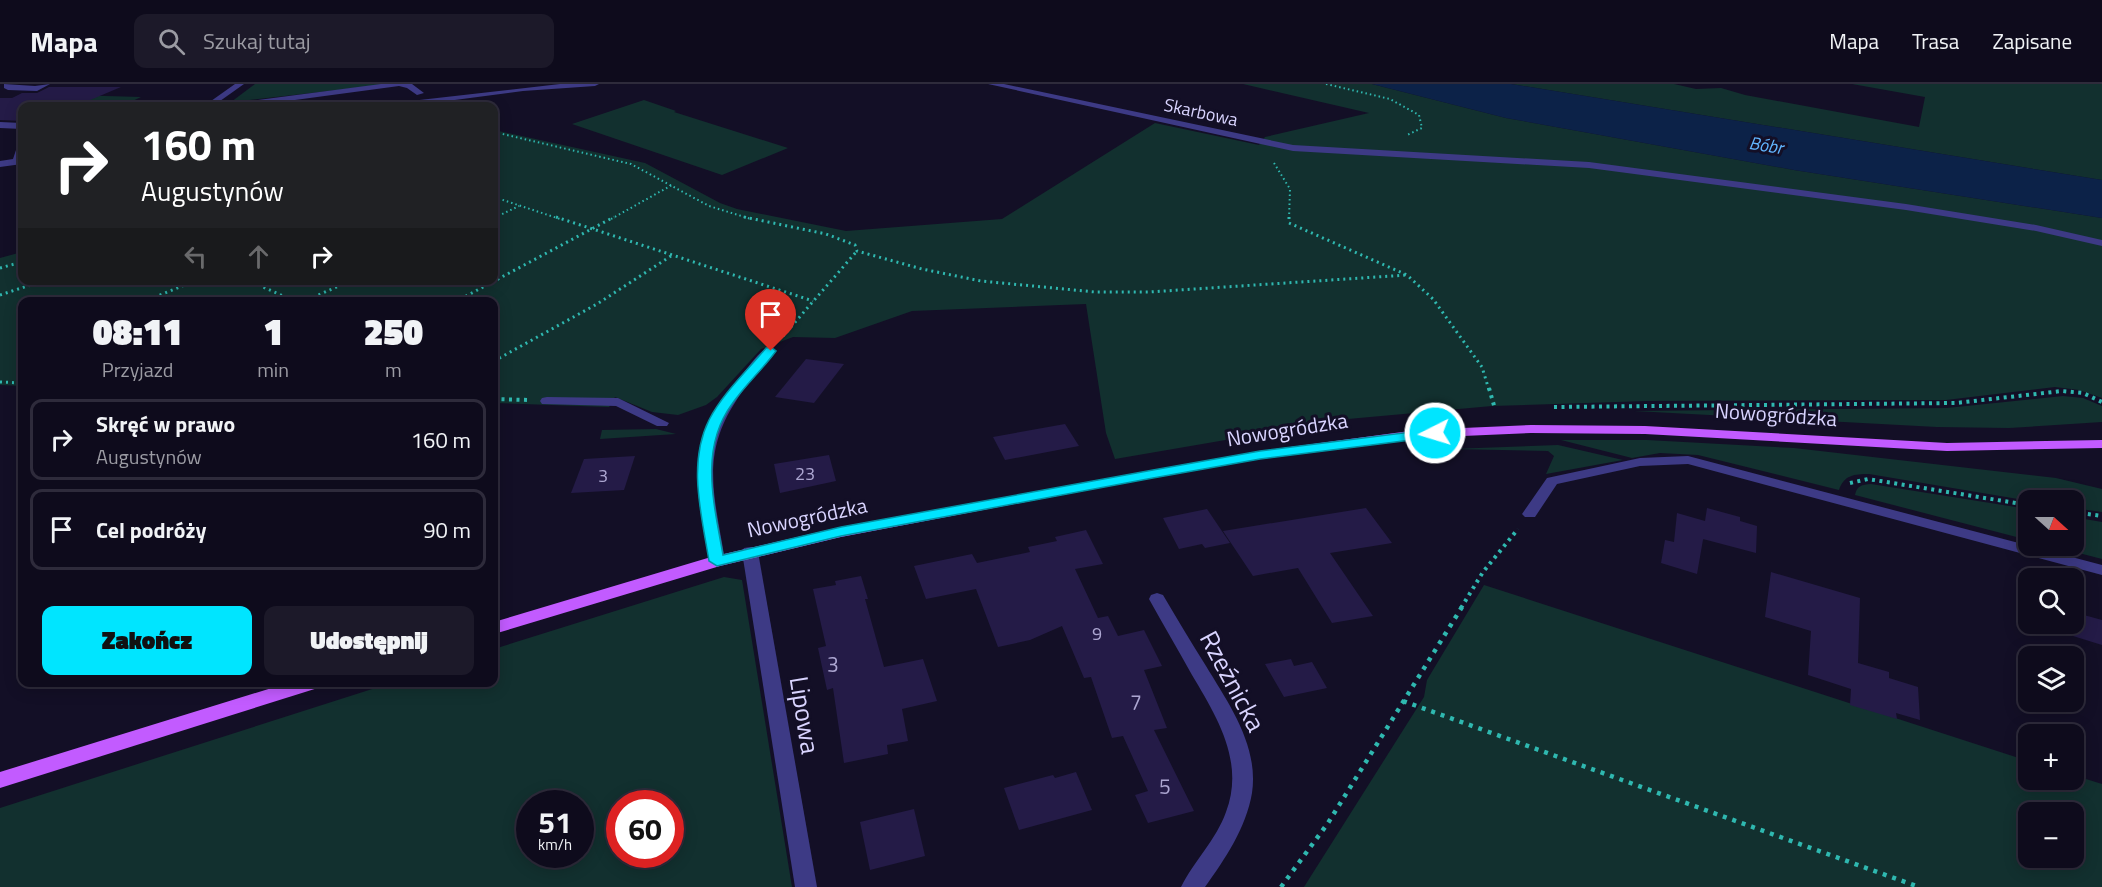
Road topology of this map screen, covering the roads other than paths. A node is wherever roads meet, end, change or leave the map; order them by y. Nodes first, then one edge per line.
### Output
1 (8, 84) edge
2 (46, 84) edge
3 (240, 84) edge
4 (595, 84) edge
5 (992, 84) edge
6 (564, 85) edge
7 (214, 102) edge
8 (265, 102) edge
9 (419, 102) edge
10 (447, 102) edge
11 (0, 125) edge
12 (18, 126) edge
13 (18, 161) edge
14 (0, 164) edge
15 (2102, 243) edge
16 (771, 351) road end
17 (548, 400) road end
18 (662, 423) dead end
19 (2102, 444) edge
20 (2082, 446) junction
21 (2102, 458) edge
22 (1530, 514) road end
23 (750, 552) junction
24 (717, 561) junction
25 (2102, 570) edge
26 (1157, 599) dead end
27 (498, 627) edge
28 (299, 687) edge
29 (0, 780) edge
30 (806, 887) edge
31 (1192, 887) edge

1 - 2 street
3 - 7 street
4 - 6 street
5 - 15 street, Skarbowa
6 - 10 street
8 - 9 street
11 - 12 street
13 - 14 street
16 - 24 street
17 - 18 street
19 - 20 main road, Nowogródzka
20 - 21 main road
20 - 23 main road, Nowogródzka
22 - 25 street
23 - 24 main road, Nowogródzka
23 - 30 street, Lipowa
24 - 27 main road, Nowogródzka
26 - 31 street, Rzeźnicka
28 - 29 main road

